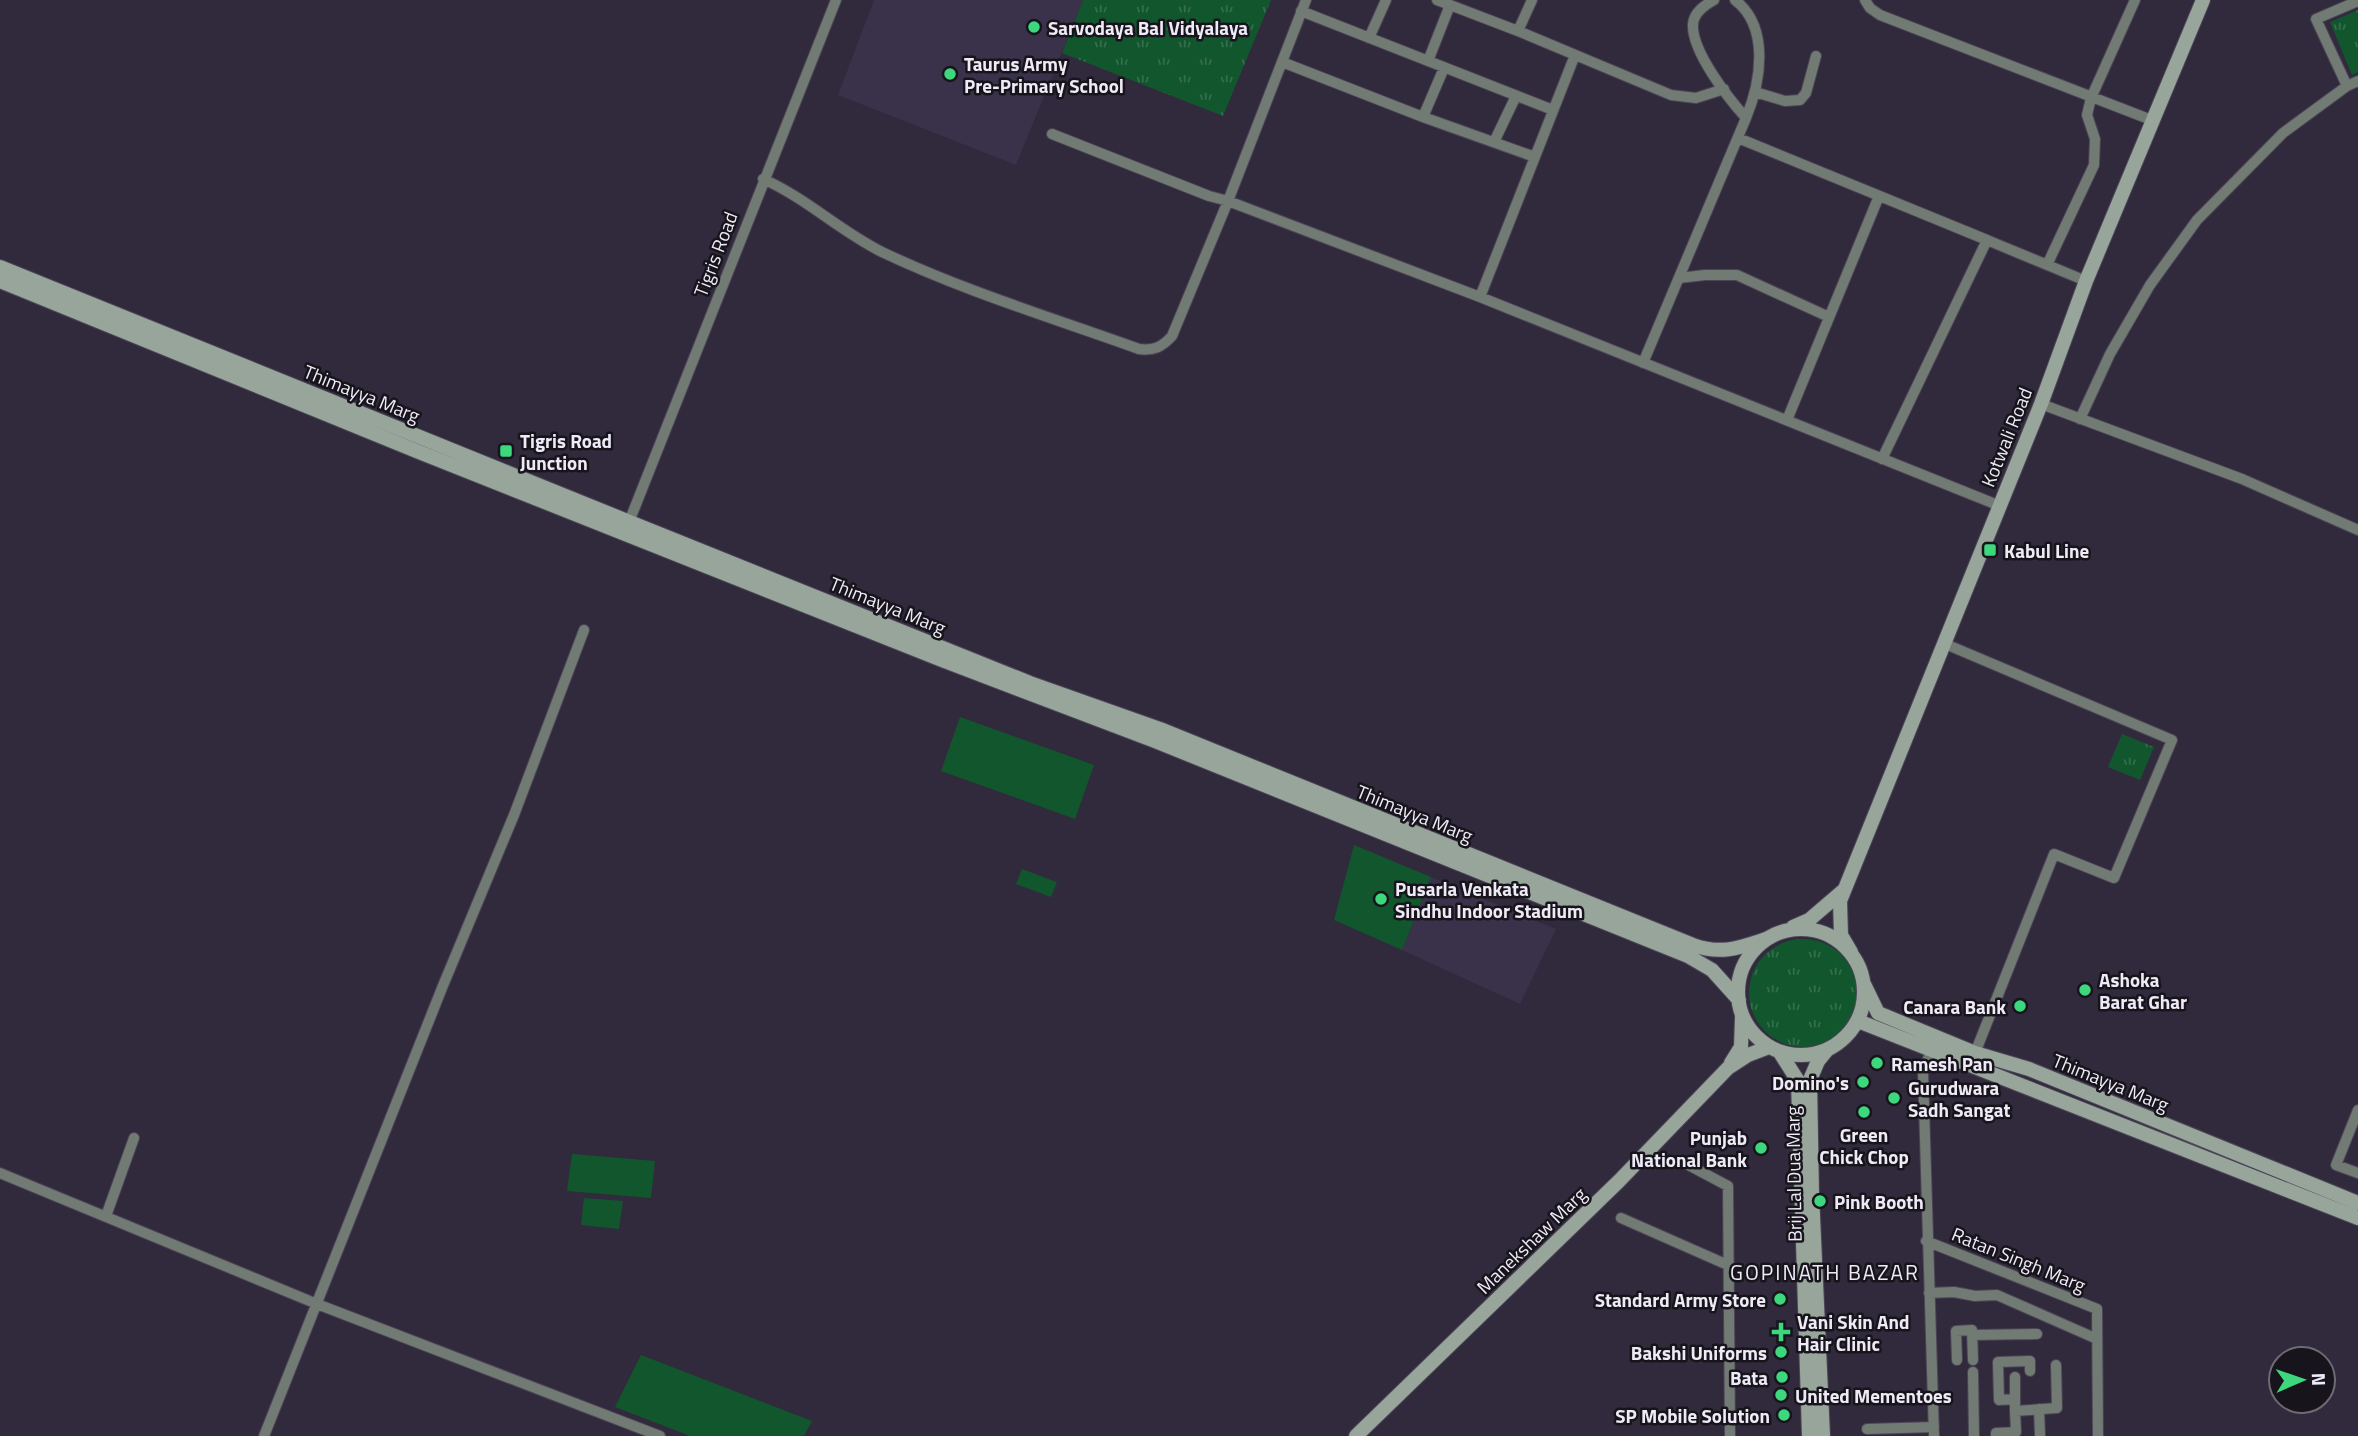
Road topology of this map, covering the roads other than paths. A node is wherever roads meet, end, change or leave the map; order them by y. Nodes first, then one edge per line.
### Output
1 (836, 0) edge
2 (1306, 0) edge
3 (1386, 0) edge
4 (1437, 0) edge
5 (1532, 0) edge
6 (1714, 0) edge
7 (1735, 0) edge
8 (1865, 0) edge
9 (2135, 0) edge
10 (2203, 0) edge
11 (2358, 1) edge
12 (1450, 5) junction
13 (1301, 11) junction
14 (1518, 31) junction
15 (1369, 38) junction
16 (1575, 55) junction
17 (1816, 55) dead end
18 (1428, 61) junction
19 (1282, 62) junction
20 (1444, 68) junction
21 (2358, 81) edge
22 (2347, 86) junction
23 (1724, 89) junction
24 (1755, 92) junction
25 (1516, 96) junction
26 (2091, 98) junction
27 (1553, 110) junction
28 (1423, 117) junction
29 (1746, 118) junction
30 (2154, 121) junction
31 (1052, 134) dead end
32 (1738, 138) junction
33 (1494, 142) junction
34 (1535, 157) junction
35 (763, 179) junction
36 (1879, 196) junction
37 (1228, 201) junction
38 (1987, 240) junction
39 (2047, 265) junction
40 (0, 267) edge
41 (1679, 278) junction
42 (0, 281) edge
43 (2086, 281) junction
44 (1480, 297) junction
45 (1829, 317) junction
46 (1643, 363) junction
47 (2041, 404) junction
48 (2080, 419) junction
49 (1787, 421) junction
50 (1882, 459) junction
51 (2000, 506) junction
52 (629, 522) junction
53 (2358, 530) edge
54 (584, 630) dead end
55 (1943, 643) junction
56 (1157, 735) junction
57 (1845, 889) junction
58 (1773, 936) junction
59 (1850, 952) junction
60 (1864, 984) junction
61 (1740, 1006) junction
62 (1858, 1021) junction
63 (1774, 1049) junction
64 (1827, 1050) junction
65 (1931, 1051) junction
66 (1975, 1053) junction
67 (1728, 1068) junction
68 (1804, 1081) junction
69 (2358, 1110) edge
70 (134, 1138) dead end
71 (1679, 1160) dead end
72 (0, 1172) edge
73 (2358, 1173) edge
74 (2328, 1198) junction
75 (2358, 1203) edge
76 (106, 1216) junction
77 (1621, 1218) dead end
78 (2358, 1218) edge
79 (1926, 1241) junction
80 (1730, 1265) junction
81 (1929, 1293) junction
82 (317, 1304) junction
83 (1955, 1319) dead end
84 (1972, 1328) junction
85 (1956, 1331) junction
86 (2037, 1334) dead end
87 (2097, 1339) junction
88 (1957, 1360) dead end
89 (2056, 1365) dead end
90 (2031, 1371) dead end
91 (2015, 1377) dead end
92 (2015, 1405) junction
93 (2039, 1409) junction
94 (1867, 1429) dead end
95 (1934, 1431) edge
96 (264, 1436) edge
97 (660, 1436) edge
98 (1356, 1436) edge
99 (1730, 1436) edge
100 (1809, 1436) edge
101 (1823, 1436) edge
102 (1974, 1436) edge
103 (1996, 1436) edge
104 (2040, 1436) edge
105 (2098, 1436) edge

1 - 35 street, Tigris Road
2 - 13 street
3 - 15 street
4 - 12 street
5 - 14 street
6 - 23 street
7 - 24 street
8 - 26 street
9 - 26 street
10 - 30 street, Kotwali Road
11 - 22 street
12 - 14 street
12 - 18 street
13 - 15 street
13 - 19 street
14 - 16 street
15 - 18 street
16 - 23 street
16 - 27 street
17 - 24 street
18 - 20 street
19 - 28 street
19 - 37 street
20 - 25 street
20 - 28 street
21 - 22 street
22 - 48 street
23 - 29 street
24 - 29 street
25 - 27 street
25 - 33 street
26 - 30 street
26 - 39 street
27 - 34 street
28 - 33 street
29 - 32 street
30 - 43 street, Kotwali Road
31 - 37 street
32 - 36 street
32 - 41 street
33 - 34 street
34 - 44 street
35 - 37 street
35 - 52 street, Tigris Road
36 - 38 street
36 - 45 street
37 - 44 street
38 - 39 street
38 - 50 street
39 - 43 street
40 - 52 street, Thimayya Marg
41 - 45 street
41 - 46 street
42 - 56 street, Thimayya Marg
43 - 47 street, Kotwali Road
44 - 46 street
45 - 49 street
46 - 49 street
47 - 48 street
47 - 51 street, Kotwali Road
48 - 53 street
49 - 50 street
50 - 51 street
51 - 55 street, Kotwali Road
52 - 56 street, Thimayya Marg
54 - 82 street
55 - 57 street, Kotwali Road
55 - 66 street
56 - 58 street, Thimayya Marg
56 - 61 street, Thimayya Marg
57 - 58 street
57 - 59 street, Kotwali Road
58 - 59 street
58 - 61 street
59 - 60 street
60 - 62 street
60 - 66 street, Thimayya Marg
61 - 63 street
61 - 67 street, Manekshaw Marg
62 - 64 street
62 - 65 street, Thimayya Marg
63 - 64 street
63 - 67 street, Manekshaw Marg
63 - 68 street
64 - 68 street
65 - 74 street, Thimayya Marg
65 - 79 street
66 - 74 street, Thimayya Marg
67 - 98 street, Manekshaw Marg
68 - 100 street, Brij Lal Dua Marg
68 - 101 street, Brij Lal Dua Marg
69 - 73 street
70 - 76 street
71 - 80 street
72 - 76 street
74 - 75 street, Thimayya Marg
74 - 78 street, Thimayya Marg
76 - 82 street
77 - 80 street
79 - 81 street
79 - 87 street, Ratan Singh Marg
80 - 99 street
81 - 87 street
81 - 95 street
82 - 96 street
82 - 97 street
83 - 85 street
84 - 85 street
84 - 86 street
84 - 102 street
85 - 88 street
87 - 105 street, Ratan Singh Marg
89 - 93 street
90 - 92 street
91 - 92 street
92 - 93 street
92 - 103 street
93 - 104 street
94 - 95 street

